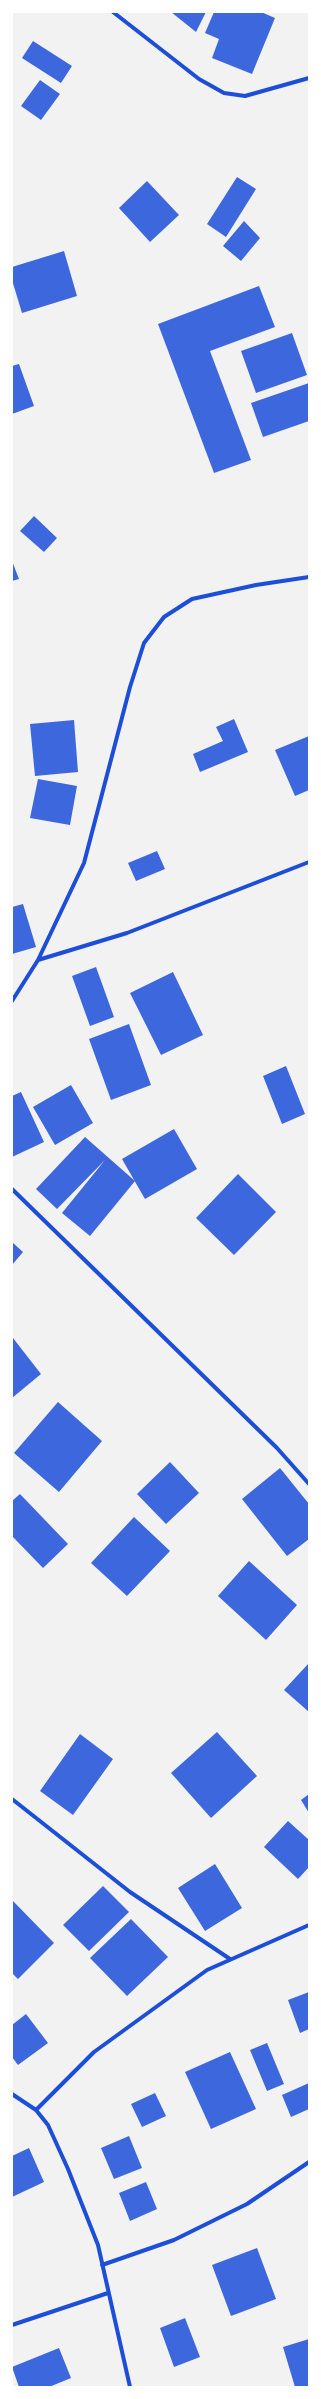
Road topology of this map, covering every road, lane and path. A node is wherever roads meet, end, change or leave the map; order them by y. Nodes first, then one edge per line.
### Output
1 (113, 12) edge
2 (309, 78) edge
3 (309, 577) edge
4 (309, 862) edge
5 (38, 960) junction
6 (12, 1001) edge
7 (12, 1189) edge
8 (309, 1484) edge
9 (14, 1801) edge
10 (12, 1806) edge
11 (309, 1925) edge
12 (230, 1959) junction
13 (12, 2094) edge
14 (36, 2110) junction
15 (309, 2162) edge
16 (102, 2265) junction
17 (108, 2293) junction
18 (12, 2325) edge
19 (130, 2387) edge

1 - 2 street
3 - 5 street
4 - 5 street
5 - 6 street
7 - 8 street
9 - 10 street
9 - 12 street
11 - 12 street
12 - 14 street
13 - 14 street
14 - 16 street
15 - 16 street
16 - 17 street
17 - 18 street
17 - 19 street

